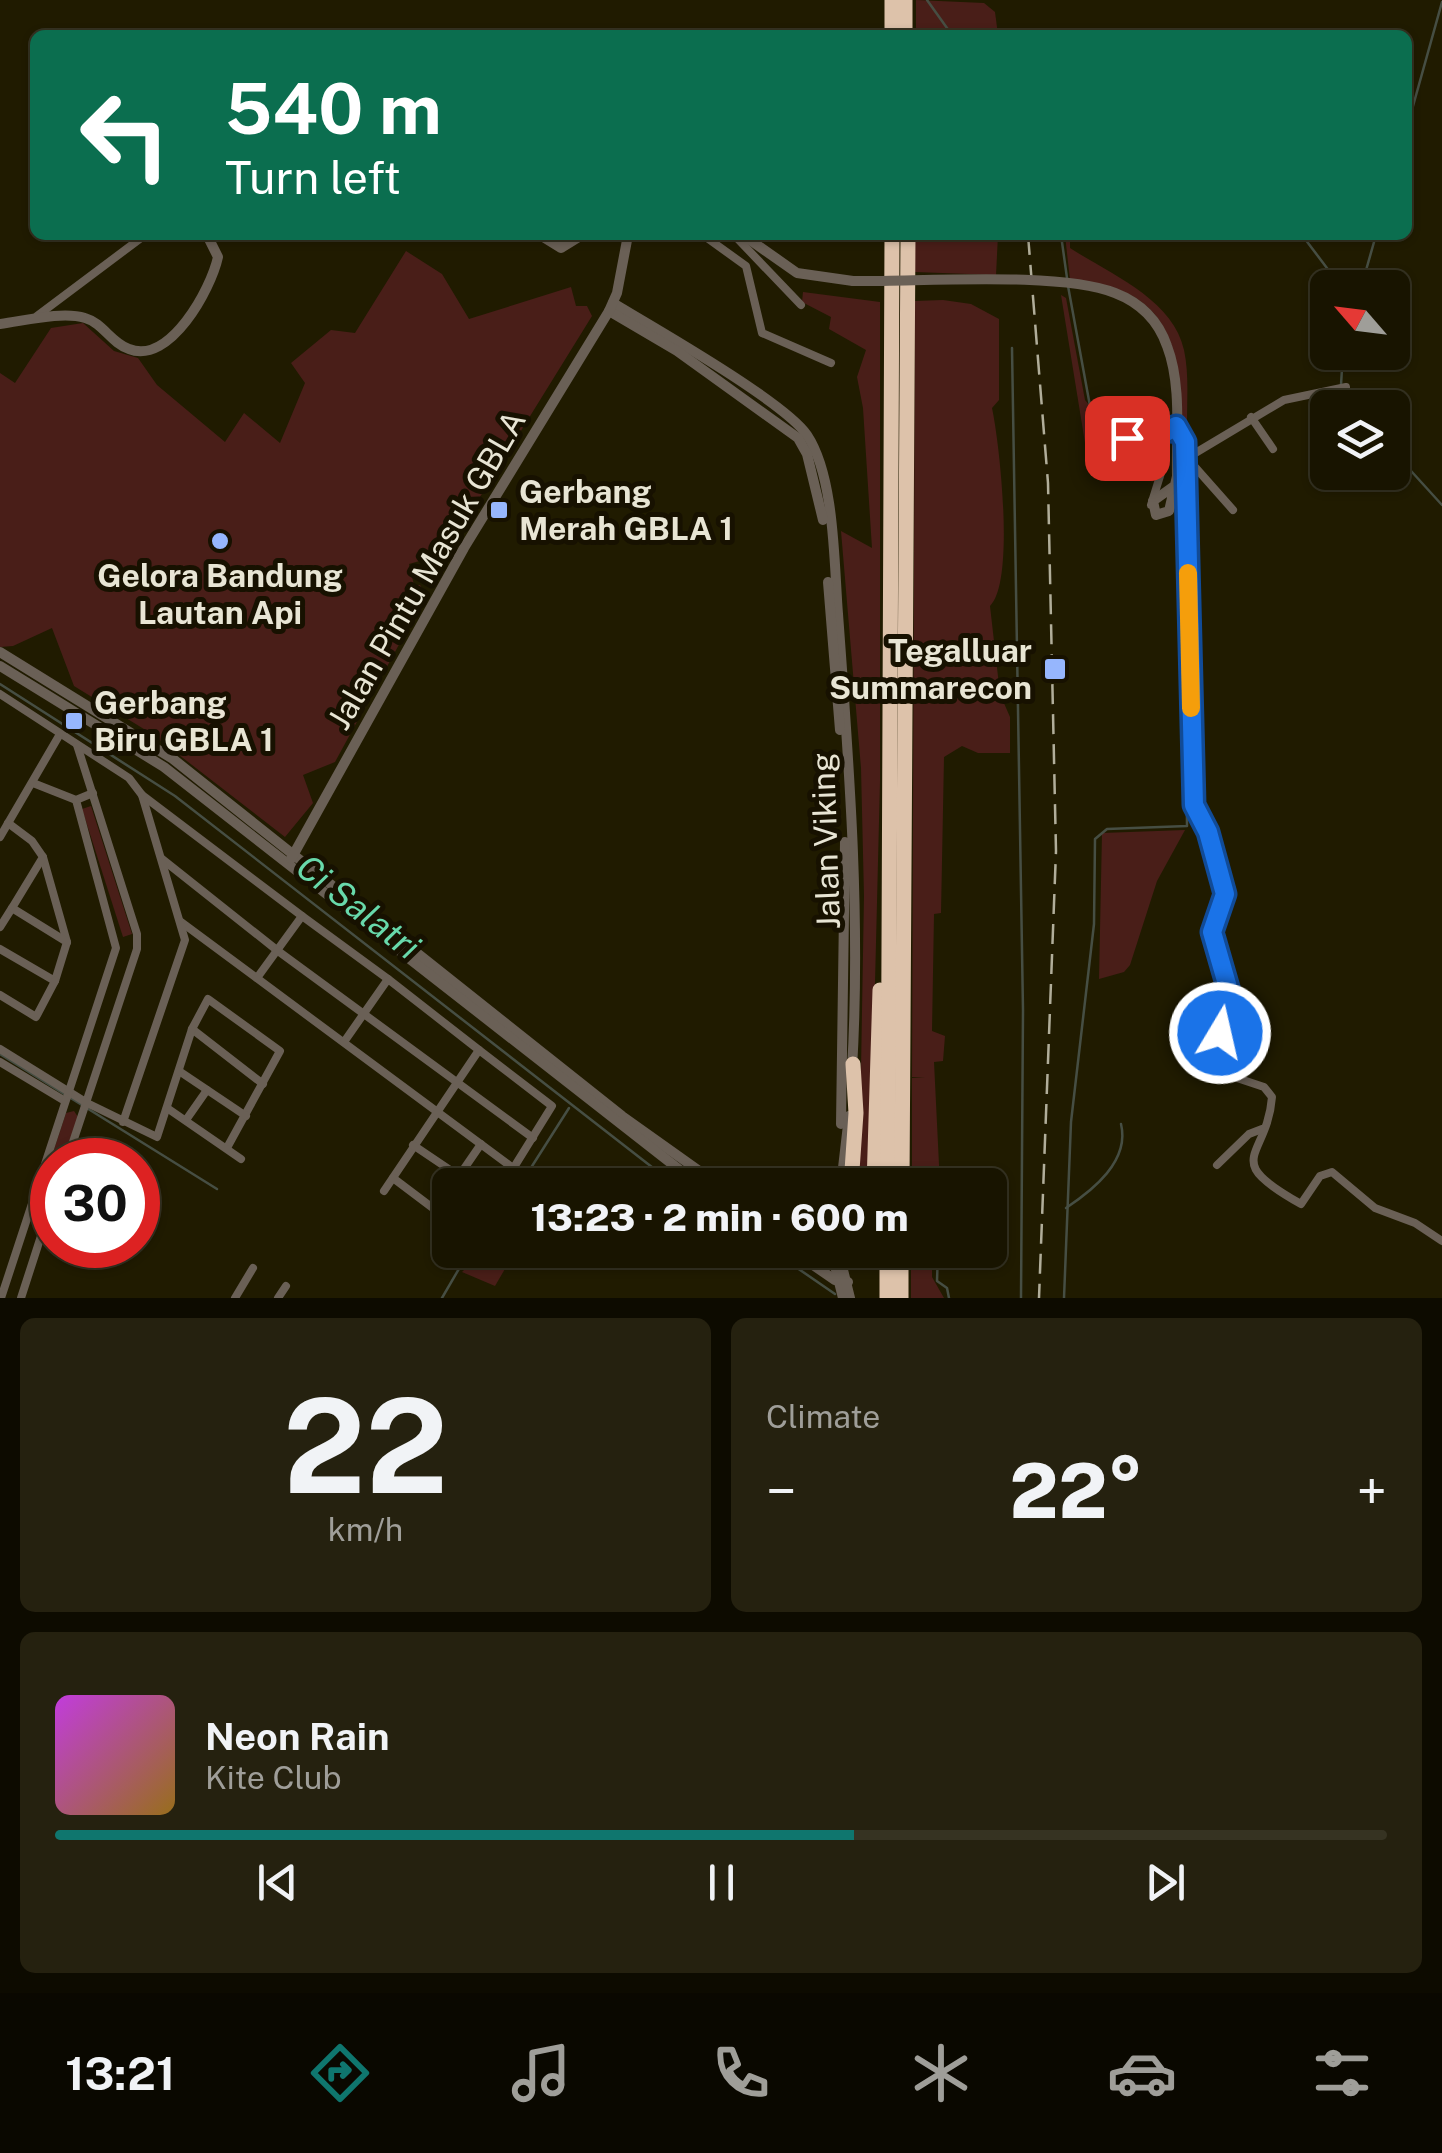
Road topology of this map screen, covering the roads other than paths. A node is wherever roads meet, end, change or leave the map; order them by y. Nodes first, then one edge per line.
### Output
1 (892, 0) edge
2 (906, 0) edge
3 (892, 30) edge
4 (905, 30) edge
5 (138, 240) edge
6 (210, 240) edge
7 (548, 240) edge
8 (574, 240) edge
9 (627, 240) edge
10 (710, 240) edge
11 (739, 240) edge
12 (749, 240) edge
13 (892, 240) edge
14 (908, 240) edge
15 (801, 305) dead end
16 (611, 307) junction
17 (31, 321) junction
18 (0, 324) edge
19 (831, 363) dead end
20 (1341, 389) dead end
21 (1093, 408) dead end
22 (1251, 417) junction
23 (1166, 432) junction
24 (1273, 449) dead end
25 (1187, 458) junction
26 (1177, 480) junction
27 (1155, 498) junction
28 (1232, 510) dead end
29 (0, 652) edge
30 (0, 666) edge
31 (0, 694) edge
32 (60, 734) junction
33 (77, 745) junction
34 (33, 783) junction
35 (93, 793) junction
36 (142, 794) junction
37 (76, 800) junction
38 (8, 824) junction
39 (0, 836) edge
40 (43, 857) junction
41 (162, 859) junction
42 (292, 859) junction
43 (190, 882) junction
44 (175, 899) junction
45 (12, 908) junction
46 (302, 916) junction
47 (181, 922) junction
48 (898, 922) junction
49 (0, 927) edge
50 (196, 932) junction
51 (67, 942) junction
52 (184, 945) junction
53 (0, 949) edge
54 (278, 951) junction
55 (257, 978) junction
56 (388, 979) junction
57 (55, 981) junction
58 (0, 995) edge
59 (365, 1013) junction
60 (192, 1029) junction
61 (344, 1042) junction
62 (0, 1050) edge
63 (479, 1050) junction
64 (0, 1062) edge
65 (853, 1064) junction
66 (179, 1071) junction
67 (456, 1081) junction
68 (263, 1084) junction
69 (207, 1090) junction
70 (67, 1097) junction
71 (168, 1108) junction
72 (84, 1110) junction
73 (435, 1111) junction
74 (62, 1112) junction
75 (246, 1116) junction
76 (186, 1120) junction
77 (123, 1122) junction
78 (1262, 1129) junction
79 (54, 1138) edge
80 (74, 1138) edge
81 (533, 1138) junction
82 (481, 1144) junction
83 (414, 1145) junction
84 (228, 1146) junction
85 (241, 1158) dead end
86 (1218, 1165) dead end
87 (513, 1168) joint
88 (678, 1168) edge
89 (695, 1168) edge
90 (839, 1168) edge
91 (840, 1168) edge
92 (852, 1168) edge
93 (874, 1168) edge
94 (889, 1168) edge
95 (902, 1168) edge
96 (393, 1178) junction
97 (384, 1191) dead end
98 (432, 1207) edge
99 (30, 1213) edge
100 (1442, 1241) edge
101 (31, 1268) edge
102 (252, 1268) dead end
103 (821, 1268) edge
104 (840, 1268) edge
105 (887, 1268) edge
106 (901, 1268) edge
107 (844, 1282) junction
108 (286, 1286) dead end
109 (1, 1298) edge
110 (22, 1298) edge
111 (235, 1298) edge
112 (278, 1298) edge
113 (846, 1298) edge
114 (887, 1298) edge
115 (901, 1298) edge

1 - 3 highway
2 - 4 highway
5 - 17 street
6 - 17 street
7 - 8 street
9 - 16 street, Jalan Pintu Masuk GBLA
10 - 19 street
11 - 15 street
12 - 26 street, bridge
13 - 48 highway
14 - 48 highway
16 - 42 street, Jalan Pintu Masuk GBLA
16 - 65 street, Jalan Viking
16 - 90 street, Jalan Viking
17 - 18 street
20 - 22 street
21 - 23 street
22 - 24 street
22 - 25 street
23 - 25 street
23 - 27 street
25 - 28 street
25 - 78 street
26 - 27 street
26 - 27 street
29 - 42 street
30 - 42 street
31 - 32 street
32 - 33 street
32 - 34 street
33 - 35 street
33 - 36 street
34 - 37 street
34 - 38 street
35 - 37 street
35 - 72 street
36 - 41 street
36 - 46 street
37 - 70 street
38 - 39 street
38 - 40 street
40 - 45 street
40 - 51 street
41 - 43 street
41 - 44 street
42 - 88 street
42 - 89 street
43 - 44 street
43 - 54 street
44 - 47 street
45 - 49 street
45 - 51 street
46 - 54 street
46 - 56 street
47 - 50 street
47 - 52 street
48 - 93 highway
48 - 94 highway
48 - 95 highway
50 - 52 street
50 - 55 street
51 - 57 street
52 - 77 street
53 - 57 street
54 - 55 street
54 - 59 street
55 - 61 street
56 - 59 street
56 - 63 street
57 - 58 street
59 - 61 street
59 - 67 street
60 - 66 street
60 - 68 street
60 - 68 street
61 - 73 street
62 - 70 street
63 - 67 street
63 - 81 street
64 - 70 street
65 - 91 street, Jalan Viking
65 - 92 highway
66 - 69 street
66 - 71 street
67 - 73 street
67 - 81 street
68 - 75 street
69 - 75 street
69 - 76 street
70 - 72 street
70 - 74 street
71 - 76 street
71 - 77 street
72 - 74 street
72 - 77 street
72 - 80 street
73 - 82 street
73 - 83 street
74 - 79 street
75 - 84 street
76 - 84 street
78 - 86 street
78 - 100 street
81 - 87 street
82 - 83 street
82 - 87 street
83 - 96 street
84 - 85 street
96 - 97 street
96 - 98 street
99 - 109 street
101 - 110 street
102 - 111 street
103 - 107 street
104 - 107 street
105 - 114 highway
106 - 115 highway
107 - 113 street
108 - 112 street

